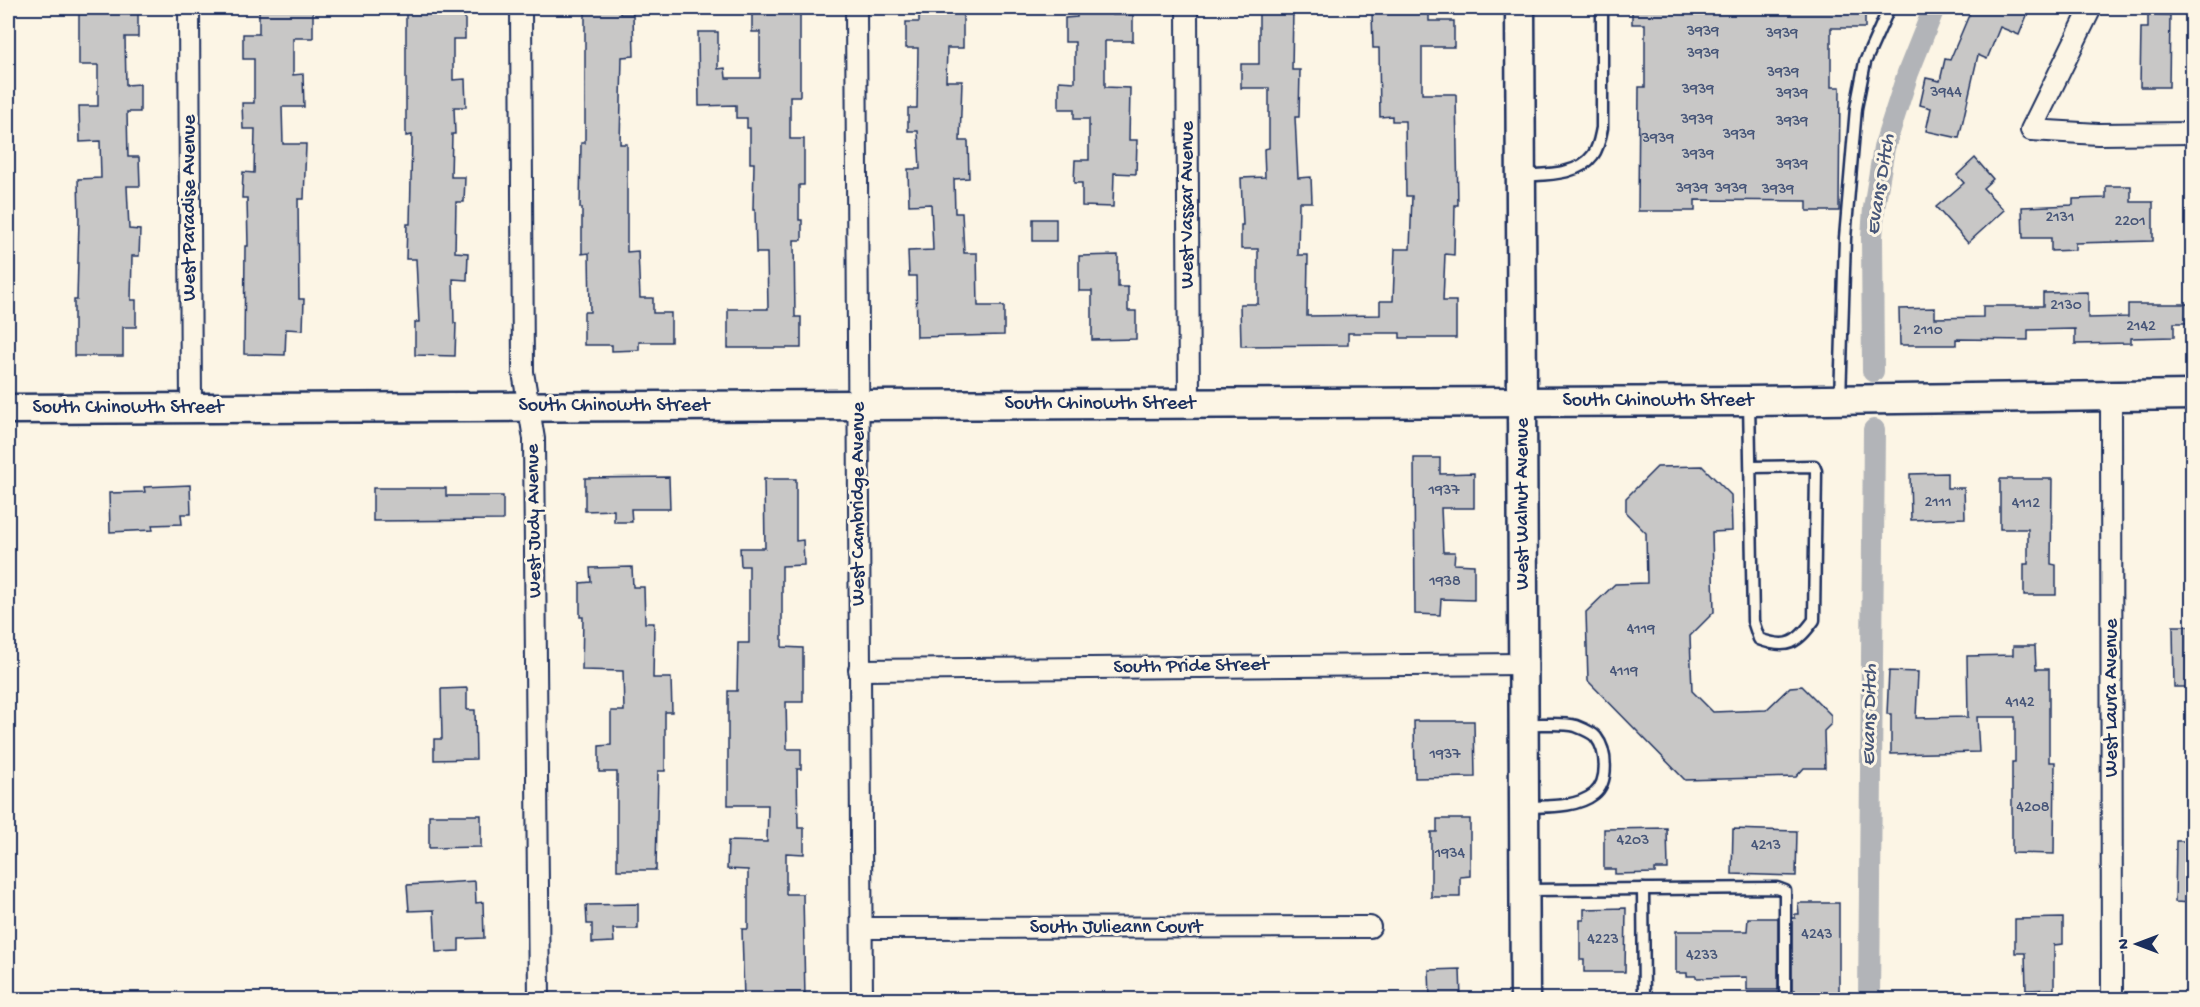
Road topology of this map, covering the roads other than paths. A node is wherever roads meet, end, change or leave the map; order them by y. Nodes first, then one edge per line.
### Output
1 (189, 8) edge
2 (522, 8) edge
3 (856, 8) edge
4 (1187, 8) edge
5 (1520, 8) edge
6 (1602, 8) edge
7 (1889, 8) edge
8 (2091, 8) edge
9 (2193, 133) edge
10 (1521, 176) junction
11 (2193, 395) edge
12 (2111, 396) junction
13 (1840, 400) junction
14 (1749, 401) junction
15 (1522, 402) junction
16 (1189, 403) junction
17 (858, 404) junction
18 (529, 406) junction
19 (191, 408) junction
20 (8, 409) edge
21 (1751, 467) junction
22 (1524, 664) junction
23 (859, 670) junction
24 (1524, 724) junction
25 (1525, 807) junction
26 (1642, 889) junction
27 (1525, 890) junction
28 (1370, 927) dead end
29 (862, 928) junction
30 (538, 999) edge
31 (862, 999) edge
32 (1525, 999) edge
33 (1644, 999) edge
34 (1785, 999) edge
35 (2112, 999) edge

1 - 19 street, West Paradise Avenue
2 - 18 street, West Judy Avenue
3 - 17 street, West Cambridge Avenue
4 - 16 street, West Vassar Avenue
5 - 10 street, West Walnut Avenue
6 - 10 lane
7 - 13 lane
8 - 9 street
10 - 15 street, West Walnut Avenue
11 - 12 street, South Chinowth Street
12 - 13 street, South Chinowth Street
12 - 35 street, West Laura Avenue
13 - 14 street, South Chinowth Street
14 - 15 street, South Chinowth Street
14 - 21 lane
15 - 16 street, South Chinowth Street
15 - 22 street, West Walnut Avenue
16 - 17 street, South Chinowth Street
17 - 18 street, South Chinowth Street
17 - 23 street, West Cambridge Avenue
18 - 19 street, South Chinowth Street
18 - 30 street, West Judy Avenue
19 - 20 street, South Chinowth Street
21 - 21 lane
22 - 23 street, South Pride Street
22 - 24 street, West Walnut Avenue
23 - 29 street, West Cambridge Avenue
24 - 25 street, West Walnut Avenue
24 - 25 lane
25 - 27 street, West Walnut Avenue
26 - 27 lane
26 - 33 lane
26 - 34 lane
27 - 32 street, West Walnut Avenue
28 - 29 street, South Julieann Court
29 - 31 street, West Cambridge Avenue

